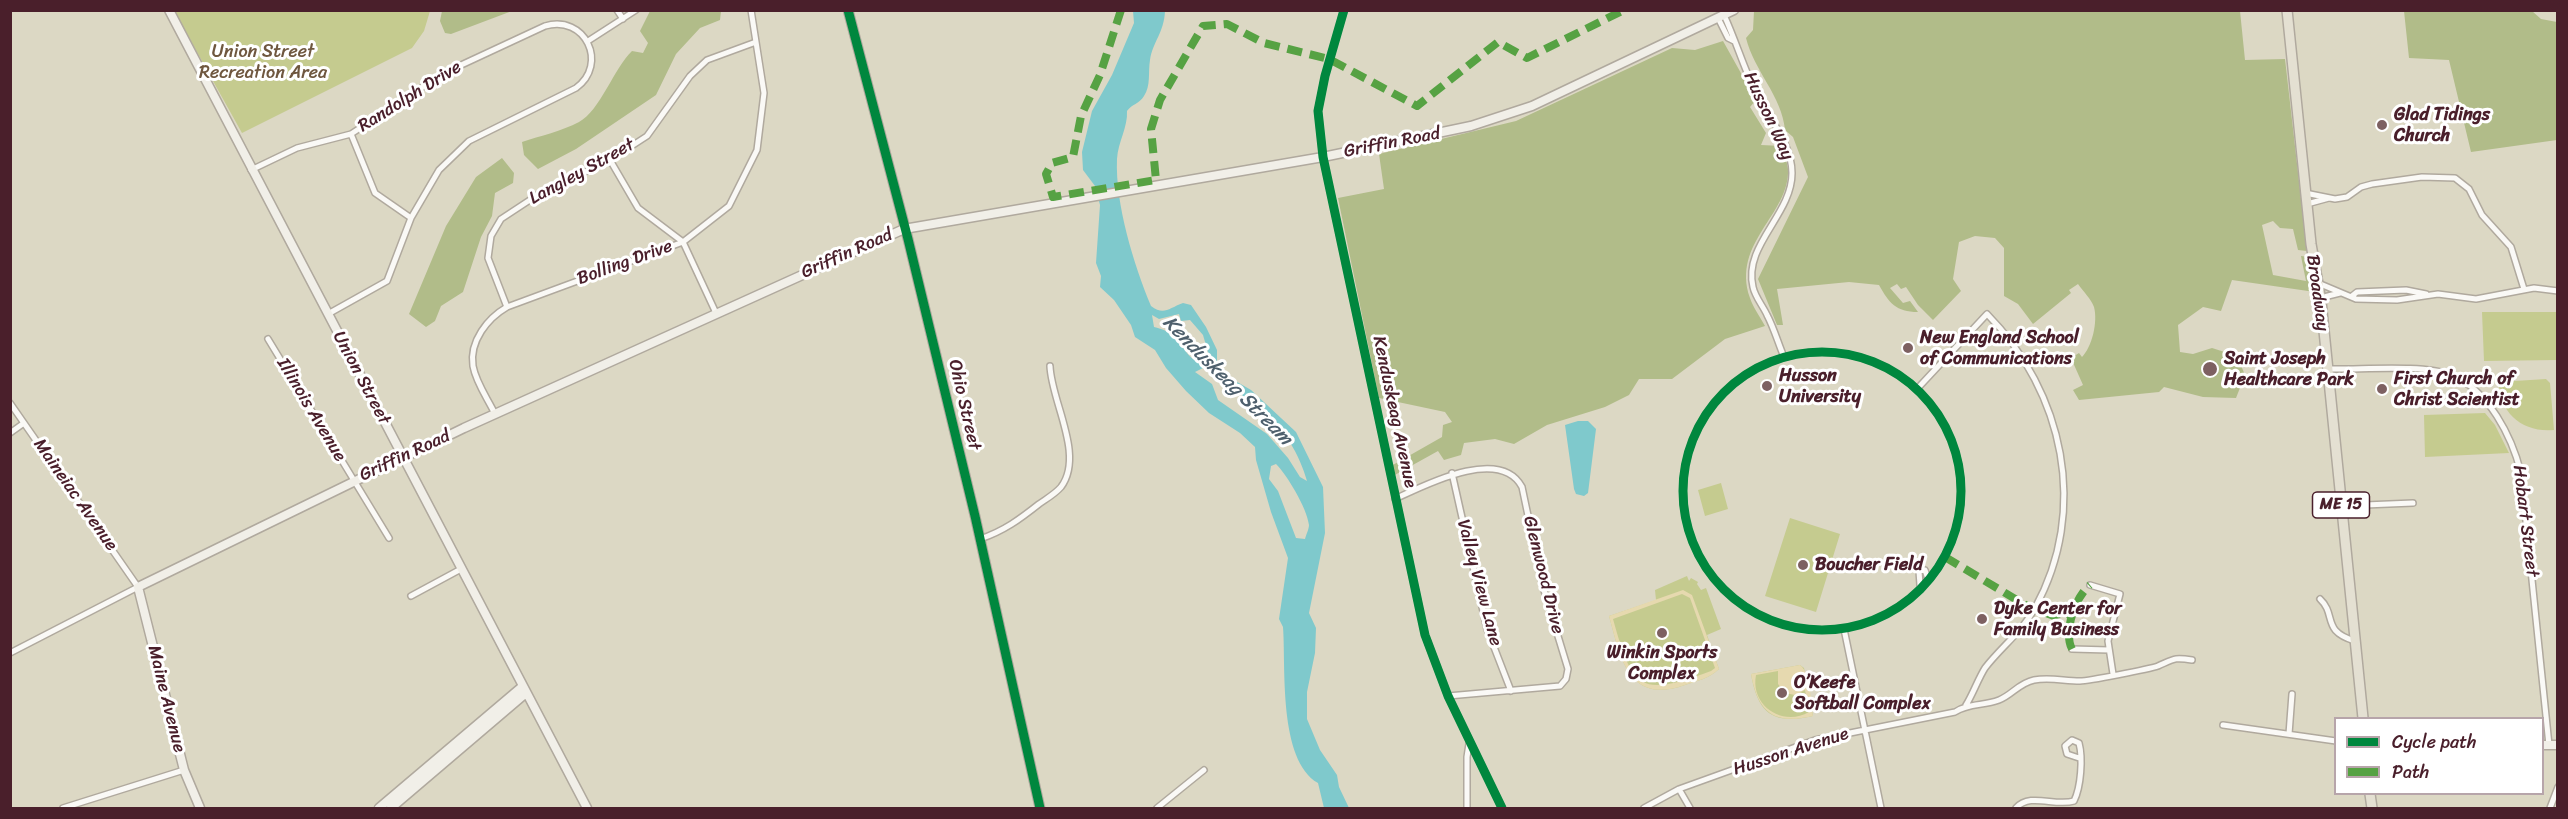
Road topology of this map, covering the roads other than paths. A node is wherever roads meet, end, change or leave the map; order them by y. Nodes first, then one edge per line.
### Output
1 (169, 10) edge
2 (617, 10) edge
3 (636, 10) edge
4 (752, 10) edge
5 (848, 10) edge
6 (1344, 10) edge
7 (1734, 10) edge
8 (2287, 10) edge
9 (1721, 17) junction
10 (623, 19) junction
11 (588, 41) junction
12 (756, 42) junction
13 (351, 134) junction
14 (1323, 157) junction
15 (610, 160) junction
16 (251, 170) junction
17 (2305, 193) junction
18 (2329, 198) junction
19 (2307, 204) junction
20 (411, 218) junction
21 (904, 229) junction
22 (682, 242) junction
23 (2318, 283) junction
24 (2524, 289) junction
25 (2558, 291) edge
26 (2340, 293) junction
27 (2427, 295) junction
28 (2352, 296) junction
29 (2320, 298) junction
30 (507, 307) junction
31 (716, 313) junction
32 (327, 314) junction
33 (268, 339) dead end
34 (1784, 357) junction
35 (1050, 366) dead end
36 (2326, 369) junction
37 (1917, 390) junction
38 (10, 404) edge
39 (495, 414) junction
40 (24, 423) junction
41 (10, 433) edge
42 (403, 457) junction
43 (1452, 473) junction
44 (353, 481) junction
45 (1395, 499) junction
46 (2412, 503) dead end
47 (2341, 506) junction
48 (388, 538) dead end
49 (980, 539) junction
50 (461, 569) junction
51 (1928, 579) junction
52 (1920, 585) junction
53 (2090, 585) dead end
54 (138, 587) junction
55 (411, 596) dead end
56 (2320, 599) dead end
57 (1844, 629) junction
58 (2355, 641) junction
59 (2072, 649) dead end
60 (2109, 650) junction
61 (10, 653) edge
62 (2193, 660) dead end
63 (2113, 674) junction
64 (524, 690) junction
65 (1511, 691) junction
66 (2292, 694) dead end
67 (1448, 696) junction
68 (1966, 705) junction
69 (2363, 717) edge
70 (2223, 725) dead end
71 (1864, 729) junction
72 (2289, 734) junction
73 (2334, 741) edge
74 (1469, 744) junction
75 (2550, 745) edge
76 (2079, 758) dead end
77 (184, 770) junction
78 (1204, 770) dead end
79 (2558, 787) edge
80 (1679, 789) junction
81 (63, 808) edge
82 (200, 808) edge
83 (379, 808) edge
84 (391, 808) edge
85 (587, 808) edge
86 (1040, 808) edge
87 (1157, 808) edge
88 (1467, 808) edge
89 (1502, 808) edge
90 (1644, 808) edge
91 (1690, 808) edge
92 (1881, 808) edge
93 (2016, 808) edge
94 (2550, 808) edge

1 - 16 main road, Union Street
2 - 10 street
3 - 10 street
4 - 12 street, Bolling Drive
5 - 21 main road, Ohio Street
6 - 14 street, Kenduskeag Avenue
7 - 9 main road, Griffin Road
8 - 17 main road, Broadway / ME 15
9 - 14 main road, Griffin Road
9 - 34 street, Husson Way
10 - 11 street
11 - 13 street, Randolph Drive
11 - 20 street
12 - 15 street, Langley Street
12 - 22 street, Bolling Drive
13 - 16 street, Randolph Drive
13 - 20 street
14 - 21 main road, Griffin Road
14 - 45 street, Kenduskeag Avenue
15 - 22 street
15 - 30 street, Langley Street
16 - 32 main road, Union Street
17 - 18 street
17 - 19 main road, Broadway / ME 15
18 - 19 street
18 - 24 street
19 - 23 main road, Broadway / ME 15
20 - 32 street
21 - 31 main road, Griffin Road
21 - 49 main road, Ohio Street
22 - 30 street, Bolling Drive
22 - 31 street
23 - 26 street
23 - 29 main road, Broadway / ME 15
24 - 25 street
24 - 27 street
26 - 28 street
26 - 29 street
27 - 28 street
27 - 28 street
29 - 36 main road, Broadway / ME 15
30 - 39 street, Bolling Drive
31 - 39 main road, Griffin Road
32 - 42 main road, Union Street
33 - 44 street, Illinois Avenue
34 - 37 street
34 - 57 street
35 - 49 street
36 - 47 main road, Broadway / ME 15
36 - 75 street, Hobart Street
37 - 51 street
37 - 68 street
38 - 40 street, Maineiac Avenue
39 - 42 main road, Griffin Road
40 - 41 street
40 - 54 street, Maineiac Avenue
42 - 44 main road, Griffin Road
42 - 50 main road, Union Street
43 - 45 street, Glenwood Drive
43 - 65 street, Valley View Lane
43 - 65 street, Glenwood Drive
44 - 48 street, Illinois Avenue
44 - 54 main road, Griffin Road
45 - 67 street, Kenduskeag Avenue
46 - 47 street
47 - 58 main road, Broadway / ME 15
49 - 86 main road, Ohio Street
50 - 55 street
50 - 64 main road, Union Street
51 - 52 street
51 - 52 street
52 - 57 street
53 - 60 street
54 - 61 street, Griffin Road
54 - 77 main road, Maine Avenue
56 - 58 street
57 - 71 street
58 - 69 main road, Broadway / ME 15
59 - 60 street
60 - 63 street
62 - 63 street
63 - 68 street
64 - 83 main road
64 - 84 main road
64 - 85 main road, Union Street
65 - 67 street, Glenwood Drive
66 - 72 street
67 - 74 street, Kenduskeag Avenue
68 - 71 street
70 - 72 street
71 - 80 street, Husson Avenue
71 - 92 street, Husson Avenue
72 - 73 street
74 - 88 street
74 - 89 street, Kenduskeag Avenue
76 - 93 street
77 - 81 street
77 - 82 main road, Maine Avenue
78 - 87 street
79 - 94 street
80 - 90 street, Husson Avenue
80 - 91 street

